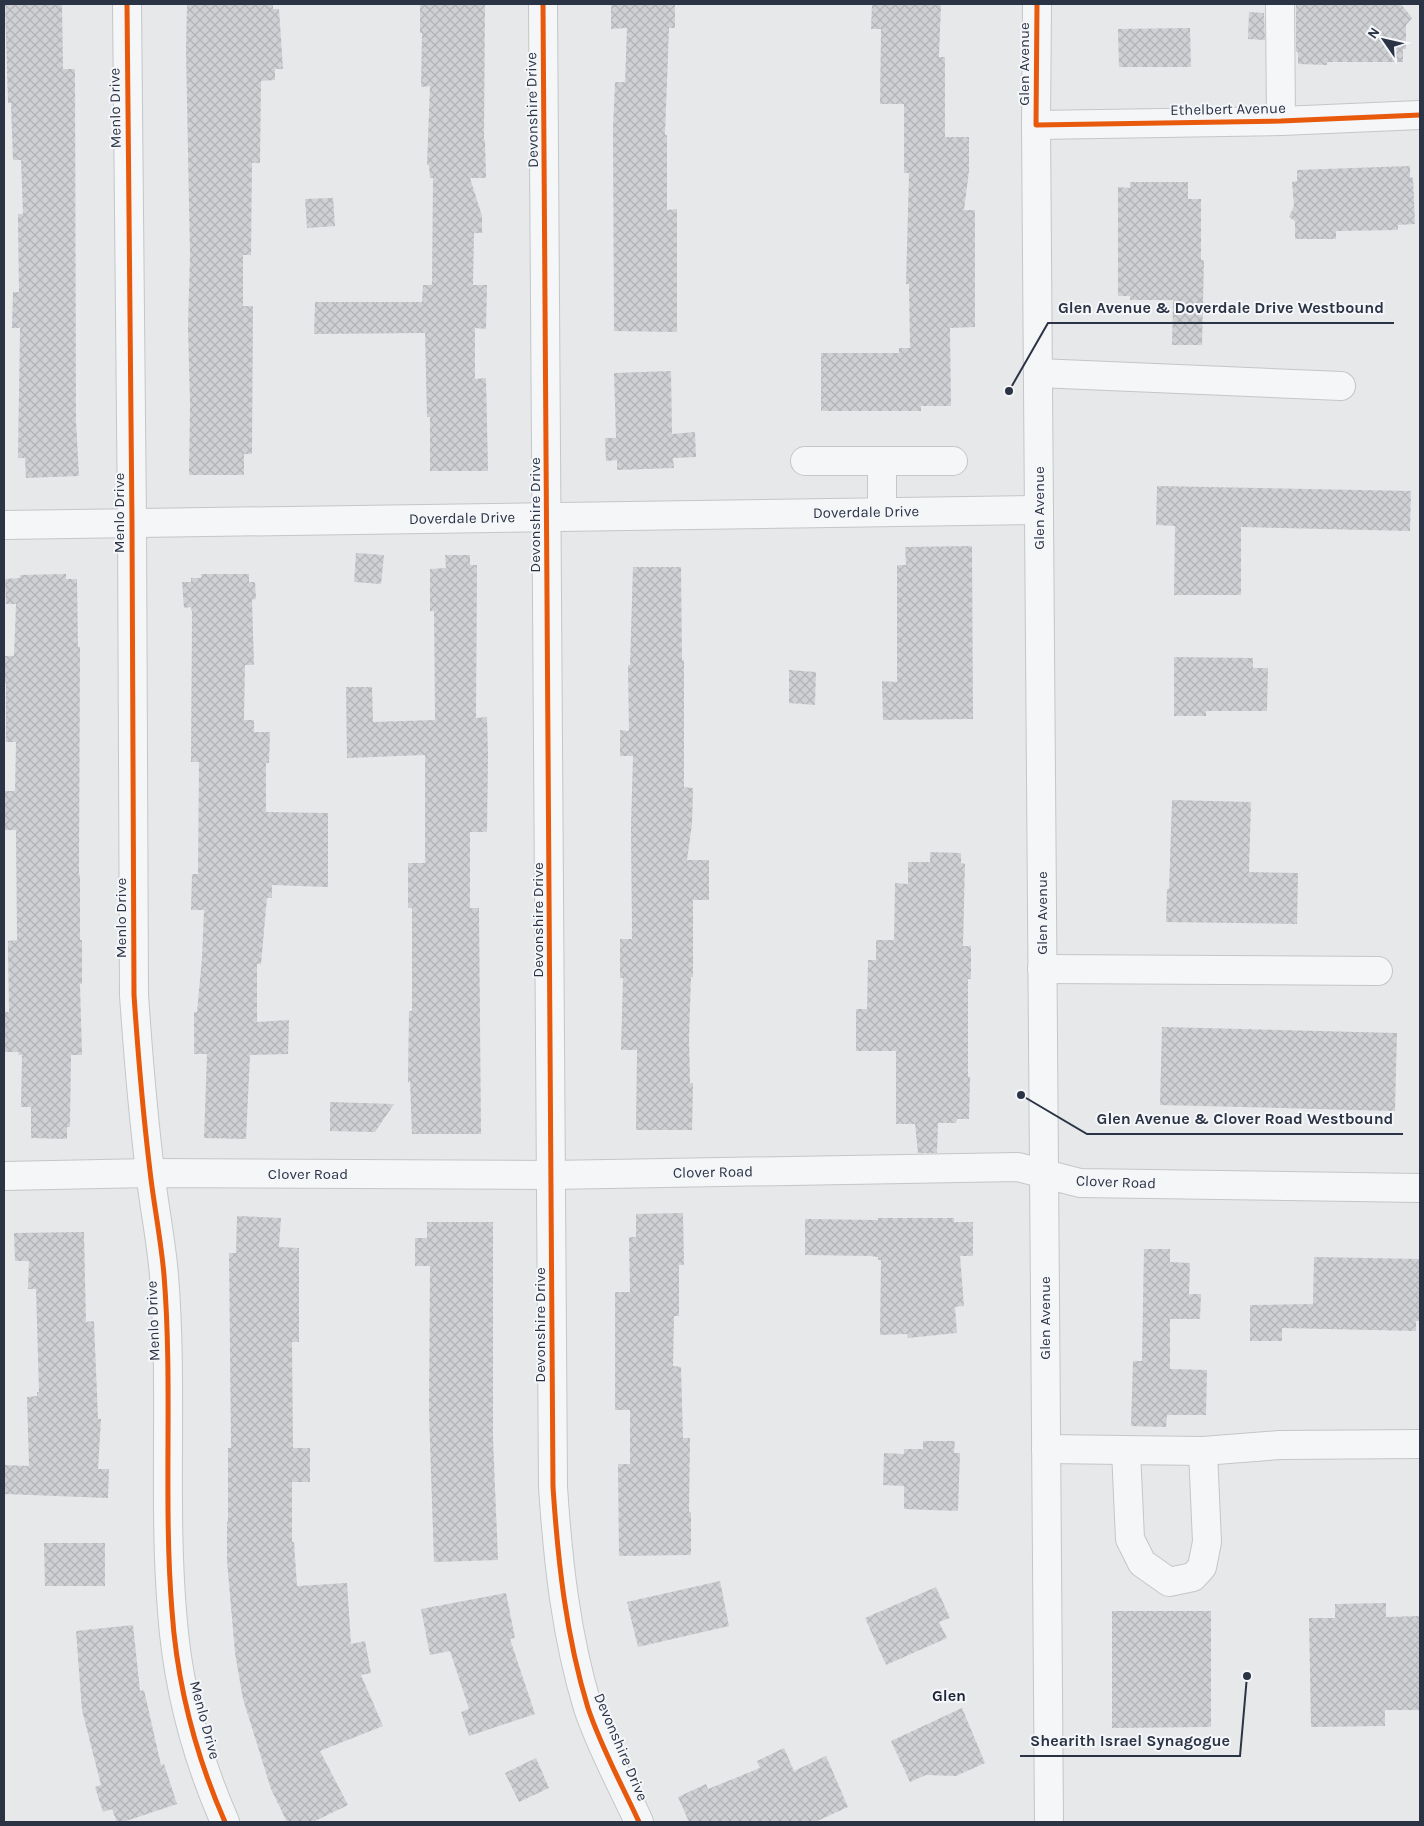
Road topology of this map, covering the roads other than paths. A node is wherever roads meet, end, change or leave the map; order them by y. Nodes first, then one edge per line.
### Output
1 (127, 4) edge
2 (543, 4) edge
3 (1037, 4) edge
4 (1280, 4) edge
5 (1420, 115) edge
6 (1281, 121) junction
7 (1036, 125) junction
8 (1038, 373) junction
9 (1341, 386) dead end
10 (805, 461) dead end
11 (882, 461) junction
12 (952, 461) dead end
13 (1039, 510) junction
14 (882, 512) junction
15 (548, 517) junction
16 (132, 523) junction
17 (4, 524) edge
18 (1042, 969) junction
19 (1378, 971) dead end
20 (150, 1173) junction
21 (1044, 1174) junction
22 (552, 1175) junction
23 (4, 1176) edge
24 (1420, 1188) edge
25 (1420, 1444) edge
26 (1046, 1449) junction
27 (1126, 1450) junction
28 (1203, 1451) junction
29 (225, 1822) edge
30 (639, 1822) edge
31 (1049, 1822) edge

1 - 16 street, Menlo Drive
2 - 15 street, Devonshire Drive
3 - 7 street, Glen Avenue
4 - 6 street
5 - 6 street, Ethelbert Avenue
6 - 7 street, Ethelbert Avenue
7 - 8 street, Glen Avenue
8 - 9 street
8 - 13 street, Glen Avenue
10 - 11 street
11 - 12 street
11 - 14 street
13 - 14 street, Doverdale Drive
13 - 18 street, Glen Avenue
14 - 15 street, Doverdale Drive
15 - 16 street, Doverdale Drive
15 - 22 street, Devonshire Drive
16 - 17 street, Doverdale Drive
16 - 20 street, Menlo Drive
18 - 19 street
18 - 21 street, Glen Avenue
20 - 22 street, Clover Road
20 - 23 street, Clover Road
20 - 29 street, Menlo Drive
21 - 22 street, Clover Road
21 - 24 street, Clover Road
21 - 26 street, Glen Avenue
22 - 30 street, Devonshire Drive
25 - 28 street
26 - 27 street
26 - 31 street, Glen Avenue
27 - 28 street
27 - 28 street

